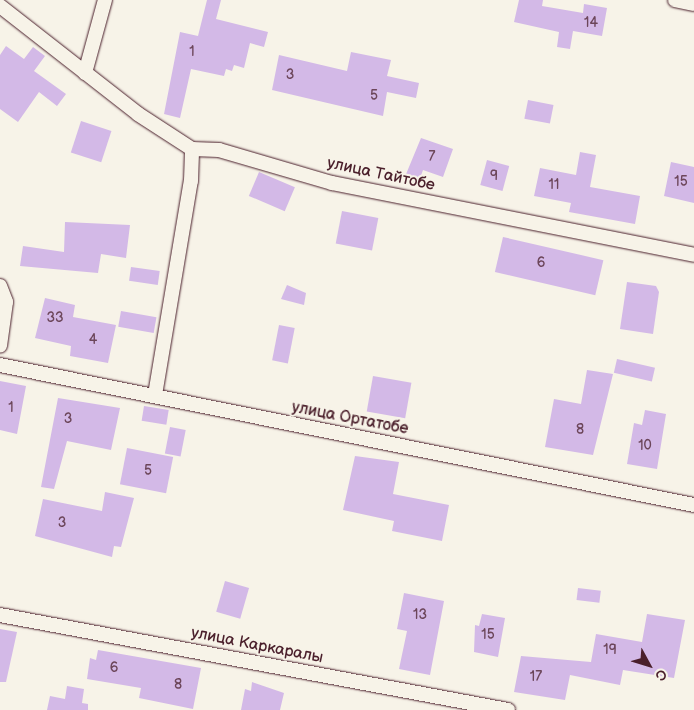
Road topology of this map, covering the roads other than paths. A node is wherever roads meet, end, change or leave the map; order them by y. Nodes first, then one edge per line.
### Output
1 (105, 0) edge
2 (674, 0) edge
3 (694, 4) edge
4 (0, 6) edge
5 (85, 73) junction
6 (192, 150) junction
7 (694, 254) edge
8 (0, 286) edge
9 (0, 346) edge
10 (0, 365) edge
11 (155, 395) junction
12 (694, 505) edge
13 (0, 615) edge
14 (508, 710) edge

1 - 5 street
2 - 3 street
4 - 5 street
5 - 6 street
6 - 7 street, улица Тайтобе
6 - 11 street
8 - 9 street
10 - 11 street, улица Ортатобе
11 - 12 street, улица Ортатобе
13 - 14 street, улица Каркаралы

